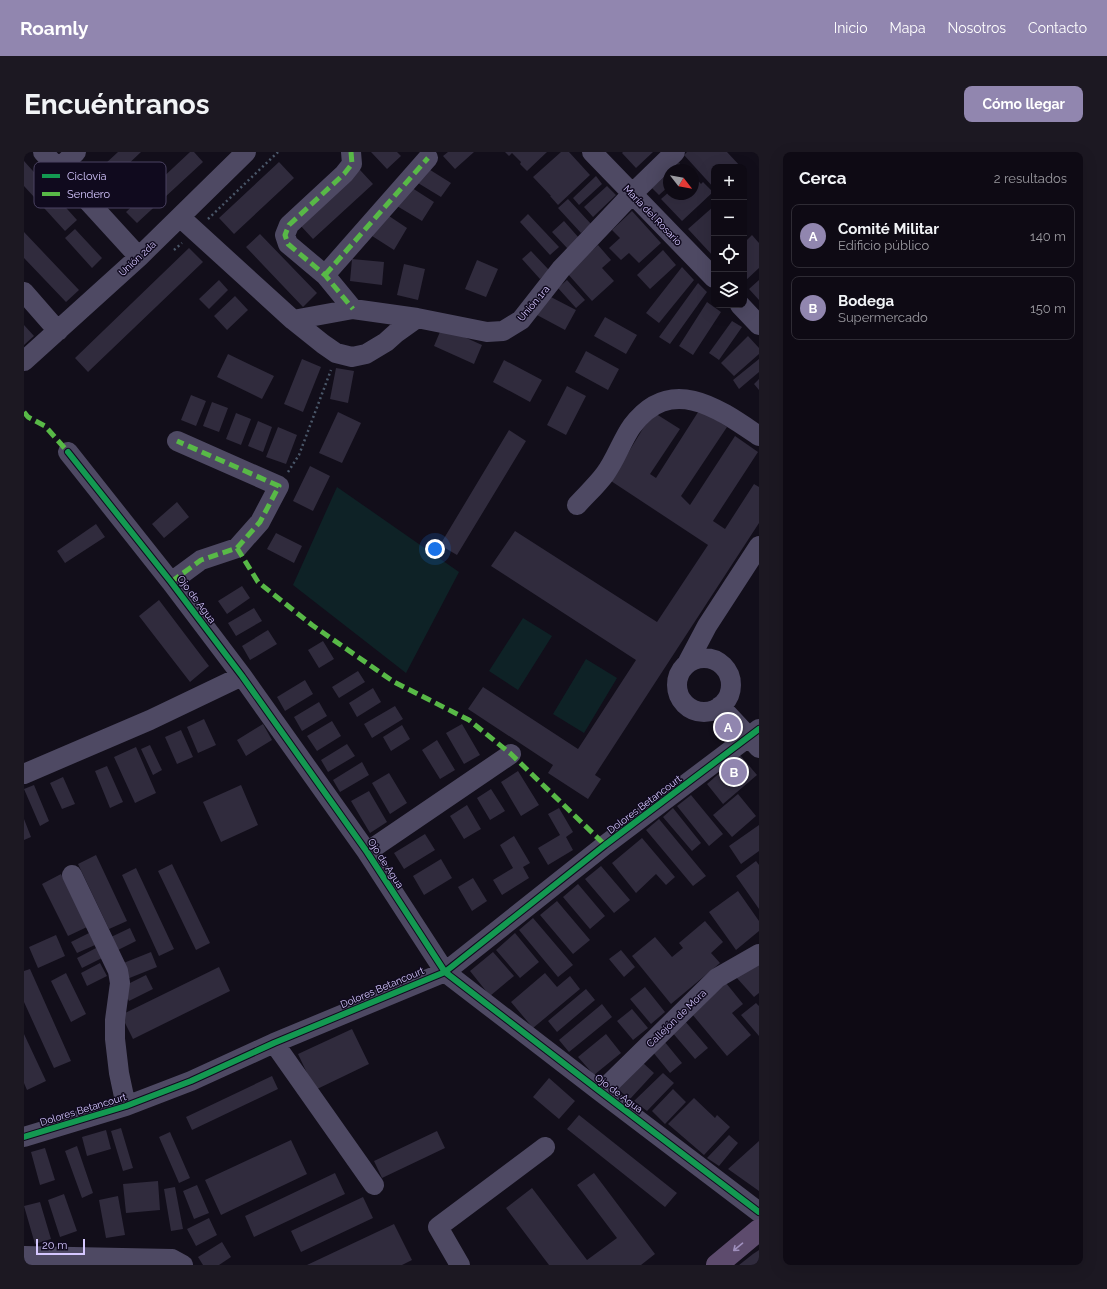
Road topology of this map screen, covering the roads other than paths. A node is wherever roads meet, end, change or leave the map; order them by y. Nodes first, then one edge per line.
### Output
1 (43, 152) edge
2 (76, 152) edge
3 (351, 152) edge
4 (592, 152) edge
5 (675, 152) edge
6 (243, 153) edge
7 (428, 158) dead end
8 (52, 162) edge
9 (65, 162) edge
10 (633, 193) junction
11 (94, 208) edge
12 (180, 217) junction
13 (139, 257) junction
14 (325, 275) junction
15 (711, 275) edge
16 (24, 292) edge
17 (743, 308) edge
18 (353, 309) junction
19 (417, 318) junction
20 (293, 320) junction
21 (759, 325) edge
22 (58, 331) junction
23 (24, 361) edge
24 (759, 436) edge
25 (177, 441) dead end
26 (68, 452) dead end
27 (577, 505) dead end
28 (759, 546) edge
29 (171, 582) junction
30 (688, 662) junction
31 (242, 676) junction
32 (720, 706) junction
33 (756, 738) edge
34 (511, 754) dead end
35 (24, 774) edge
36 (367, 852) junction
37 (72, 875) dead end
38 (759, 954) edge
39 (445, 972) junction
40 (274, 1043) junction
41 (601, 1092) junction
42 (126, 1106) junction
43 (24, 1137) edge
44 (545, 1147) dead end
45 (374, 1185) dead end
46 (759, 1212) edge
47 (759, 1230) edge
48 (24, 1256) edge
49 (146, 1262) edge
50 (184, 1265) edge
51 (460, 1265) edge
52 (717, 1265) edge

1 - 8 street
2 - 9 street
3 - 14 street
4 - 10 street, María del Rosario
5 - 10 street, Unión 1ra
6 - 12 street, Unión 2da
7 - 14 street
10 - 15 street, María del Rosario
10 - 19 street, Unión 1ra
11 - 13 street
12 - 13 street, Unión 2da
12 - 20 street
13 - 22 street, Unión 2da
14 - 18 street
16 - 22 street
17 - 21 street
18 - 19 street, Unión 1ra
18 - 20 street, Unión 1ra
19 - 20 street
22 - 23 street, Unión 2da
24 - 27 street
25 - 29 street
26 - 29 street, Ojo de Agua
28 - 30 street
29 - 31 street, Ojo de Agua
30 - 32 street
30 - 32 street
31 - 35 street
31 - 36 street, Ojo de Agua
32 - 33 street
33 - 39 street, Dolores Betancourt
34 - 36 street
36 - 39 street, Ojo de Agua
37 - 42 street
38 - 41 street, Callejón de Mora
39 - 40 street, Dolores Betancourt
39 - 41 street, Ojo de Agua
40 - 42 street, Dolores Betancourt
40 - 45 street
41 - 46 street, Ojo de Agua
42 - 43 street, Dolores Betancourt
44 - 51 street
47 -> 52 main road
48 - 49 street
49 - 50 street

